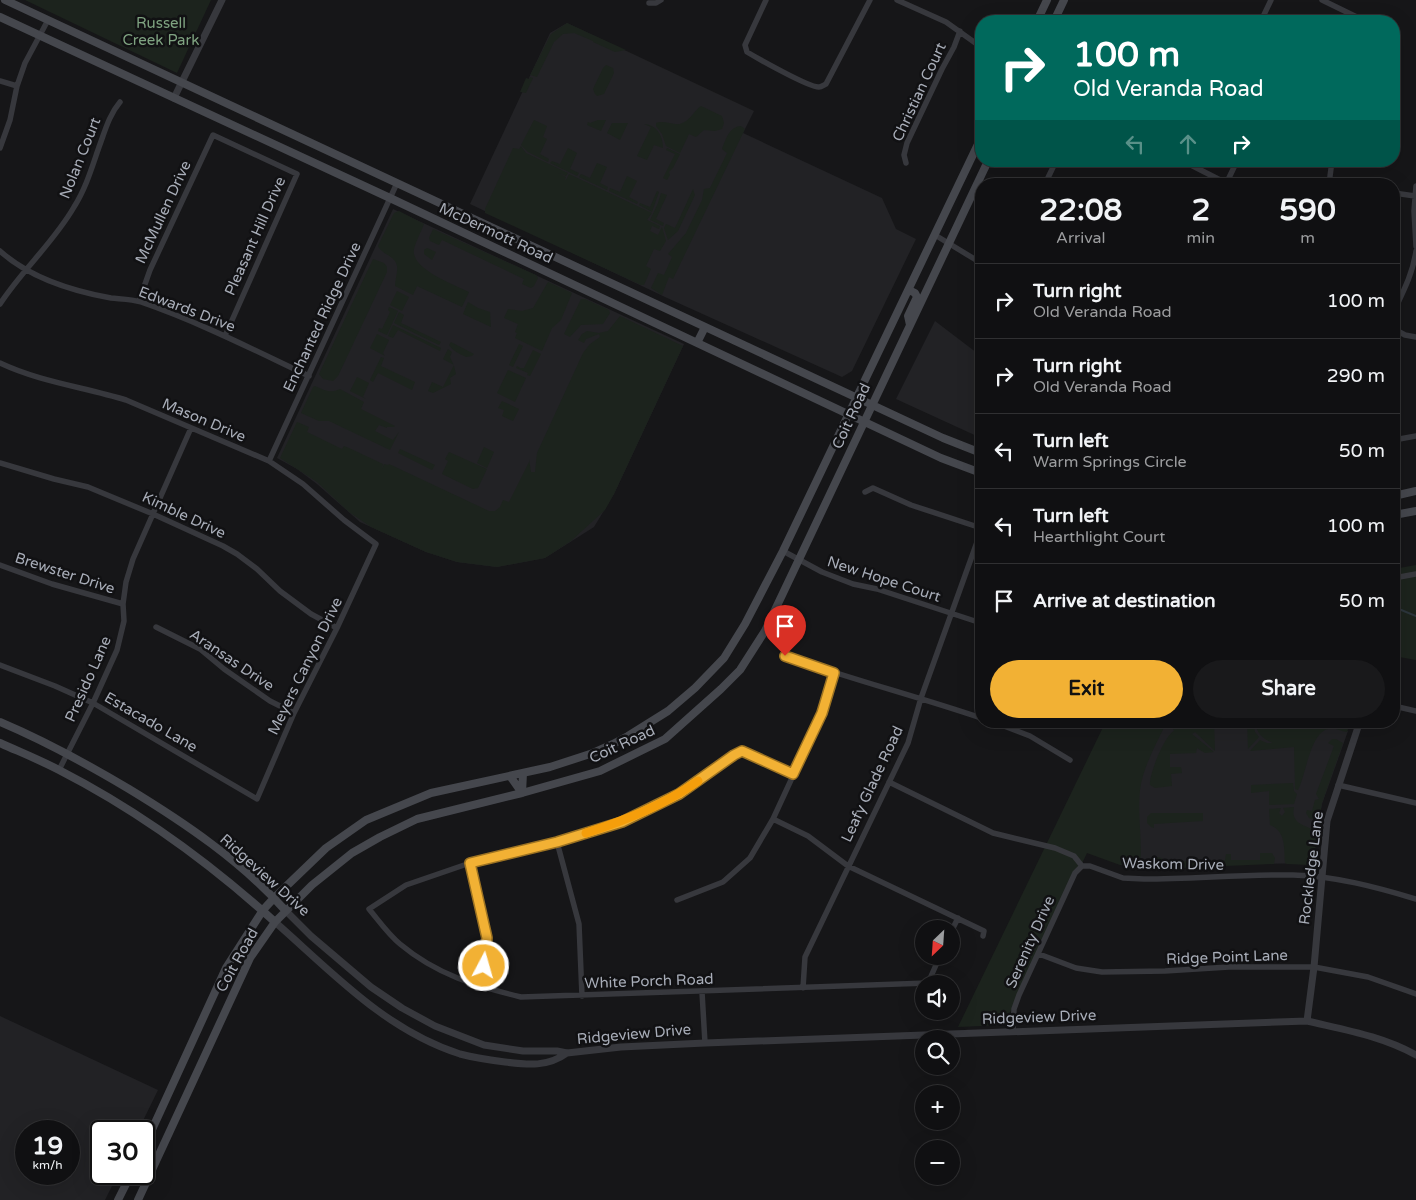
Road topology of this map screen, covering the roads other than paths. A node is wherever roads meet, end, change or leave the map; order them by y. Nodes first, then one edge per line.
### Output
1 (5, 0) edge
2 (222, 0) edge
3 (661, 0) edge
4 (766, 0) edge
5 (870, 0) edge
6 (897, 0) edge
7 (1047, 0) edge
8 (1064, 0) edge
9 (1271, 0) edge
10 (1322, 0) edge
11 (649, 3) dead end
12 (1040, 15) edge
13 (1057, 15) edge
14 (1264, 15) edge
15 (1353, 15) edge
16 (0, 17) edge
17 (48, 20) junction
18 (960, 31) junction
19 (39, 35) junction
20 (975, 43) edge
21 (107, 48) junction
22 (100, 64) junction
23 (0, 82) edge
24 (182, 83) junction
25 (17, 86) junction
26 (174, 98) junction
27 (120, 102) dead end
28 (264, 121) junction
29 (258, 136) junction
30 (0, 148) edge
31 (975, 150) edge
32 (906, 163) dead end
33 (1195, 167) edge
34 (297, 174) joint
35 (1216, 178) edge
36 (397, 183) junction
37 (1416, 186) edge
38 (975, 189) edge
39 (1400, 194) edge
40 (1414, 196) junction
41 (390, 198) junction
42 (934, 235) junction
43 (949, 244) junction
44 (1416, 246) edge
45 (0, 251) edge
46 (1416, 251) edge
47 (975, 259) edge
48 (27, 270) junction
49 (590, 274) junction
50 (583, 289) junction
51 (909, 290) junction
52 (1400, 299) edge
53 (139, 301) junction
54 (0, 304) edge
55 (910, 325) junction
56 (705, 327) junction
57 (1400, 332) edge
58 (225, 336) junction
59 (1416, 337) edge
60 (697, 344) junction
61 (0, 363) edge
62 (309, 376) junction
63 (857, 398) junction
64 (872, 405) junction
65 (848, 415) junction
66 (863, 422) junction
67 (191, 428) junction
68 (1416, 436) edge
69 (1400, 439) edge
70 (975, 451) edge
71 (269, 461) junction
72 (0, 462) edge
73 (975, 471) edge
74 (1416, 491) edge
75 (865, 492) dead end
76 (1400, 495) edge
77 (1416, 511) edge
78 (153, 514) junction
79 (1400, 514) edge
80 (975, 527) edge
81 (376, 544) joint
82 (975, 546) edge
83 (783, 551) junction
84 (799, 560) junction
85 (0, 565) edge
86 (1416, 574) edge
87 (1400, 577) edge
88 (123, 604) junction
89 (951, 614) junction
90 (975, 622) edge
91 (156, 626) dead end
92 (337, 628) junction
93 (785, 656) dead end
94 (0, 665) edge
95 (834, 673) junction
96 (921, 698) junction
97 (94, 703) junction
98 (1400, 707) edge
99 (1416, 711) edge
100 (294, 713) junction
101 (975, 716) edge
102 (0, 722) edge
103 (1009, 728) edge
104 (1358, 728) edge
105 (0, 743) edge
106 (68, 754) junction
107 (1070, 760) dead end
108 (59, 770) junction
109 (524, 773) junction
110 (793, 774) junction
111 (510, 776) junction
112 (889, 782) junction
113 (1338, 785) junction
114 (522, 793) junction
115 (257, 799) joint
116 (1416, 803) edge
117 (773, 819) junction
118 (557, 842) junction
119 (470, 863) junction
120 (848, 866) junction
121 (1082, 866) junction
122 (1322, 877) junction
123 (274, 898) junction
124 (1416, 899) edge
125 (677, 900) dead end
126 (263, 910) junction
127 (285, 910) junction
128 (958, 918) joint
129 (275, 922) junction
130 (983, 936) dead end
131 (1039, 954) junction
132 (936, 965) edge
133 (1314, 967) junction
134 (480, 987) junction
135 (803, 988) junction
136 (702, 992) junction
137 (1416, 994) edge
138 (582, 996) junction
139 (203, 1016) junction
140 (1307, 1021) junction
141 (219, 1023) junction
142 (1013, 1032) junction
143 (705, 1042) junction
144 (567, 1053) junction
145 (1416, 1055) edge
146 (164, 1105) junction
147 (178, 1112) junction
148 (155, 1124) edge
149 (126, 1185) edge
150 (118, 1200) edge
151 (138, 1200) edge

1 - 17 main road, McDermott Road
2 - 24 street
3 - 11 street
4 - 5 street
6 - 18 street
7 - 12 main road
8 - 13 main road
9 - 14 street
10 - 15 street
16 - 19 main road, McDermott Road
17 - 19 street
17 - 21 main road, McDermott Road
18 - 20 street
18 - 32 street, Christian Court
19 - 22 main road, McDermott Road
19 - 25 street
21 - 22 main road
21 - 24 main road, McDermott Road
22 - 26 main road, McDermott Road
23 - 25 street
24 - 26 street
24 - 28 main road, McDermott Road
25 - 30 street
26 - 29 main road, McDermott Road
27 - 48 street, Nolan Court
28 - 29 main road
28 - 36 main road, McDermott Road
29 - 41 main road, McDermott Road
31 - 42 main road, Coit Road
33 - 35 street
34 - 53 street, McMullen Drive
34 - 58 street, Pleasant Hill Drive
36 - 41 street, Enchanted Ridge Drive
36 - 49 main road, McDermott Road
37 - 40 street
38 - 43 main road, Coit Road
39 - 40 street
40 - 44 street
41 - 50 main road, McDermott Road
41 - 62 street, Enchanted Ridge Drive
42 - 43 street
42 - 51 main road, Coit Road
43 - 47 street
43 - 55 main road, Coit Road
45 - 48 street, Edwards Drive
46 - 52 street
48 - 53 street, Edwards Drive
48 - 54 street, Nolan Court
49 - 50 main road
49 - 56 main road, McDermott Road
50 - 60 main road, McDermott Road
51 - 55 main road
51 - 63 main road, Coit Road
53 - 58 street, Edwards Drive
55 - 64 main road, Coit Road
56 - 60 main road
56 - 63 main road, McDermott Road
57 - 59 street
58 - 62 street, Edwards Drive
60 - 65 main road, McDermott Road
61 - 67 street, Mason Drive
62 - 71 street, Enchanted Ridge Drive
63 - 64 main road, McDermott Road
63 - 65 main road, Coit Road
64 - 66 main road, Coit Road
64 - 70 main road, McDermott Road
65 - 66 main road, McDermott Road
65 - 83 main road, Coit Road
66 - 73 main road, McDermott Road
66 - 84 main road, Coit Road
67 - 71 street, Mason Drive
67 - 78 street, Presido Lane
68 - 69 street
71 - 81 street, Mason Drive
72 - 78 street, Kimble Drive
74 - 76 main road
75 - 80 street
77 - 79 main road
78 - 88 street, Presido Lane
78 - 92 street, Kimble Drive
81 - 92 street, Meyers Canyon Drive
82 - 89 street, Leafy Glade Road
83 - 84 street, New Hope Court
83 - 109 main road, Coit Road
84 - 89 street, New Hope Court
84 - 114 main road, Coit Road
85 - 88 street, Brewster Drive
86 - 87 street
88 - 97 street, Presido Lane
89 - 90 street, New Hope Court
89 - 96 street, Leafy Glade Road
91 - 100 street, Aransas Drive
92 - 100 street, Meyers Canyon Drive
93 - 95 street
94 - 97 street, Estacado Lane
95 - 96 street
95 - 110 street
96 - 101 street
96 - 112 street, Leafy Glade Road
97 - 106 street, Presido Lane
97 - 115 street, Estacado Lane
98 - 99 street
100 - 115 street, Meyers Canyon Drive
102 - 106 main road, Ridgeview Drive
103 - 107 street
104 - 113 street, Rockledge Lane
105 - 108 main road, Ridgeview Drive
106 - 108 street, Presido Lane
106 - 123 main road, Ridgeview Drive
108 - 126 main road, Ridgeview Drive
109 - 111 main road, Coit Road
109 - 114 main road
110 - 117 street
110 - 118 street
111 - 114 main road
111 - 123 main road, Coit Road
112 - 120 street, Leafy Glade Road
112 - 121 street, Waskom Drive
113 - 116 street
113 - 122 street, Rockledge Lane
114 - 127 main road, Coit Road
117 - 120 street
117 - 125 street
118 - 119 street
118 - 138 street
119 - 134 street
119 - 134 street, White Porch Road
120 - 128 street
120 - 135 street, Leafy Glade Road
121 - 122 street, Waskom Drive
121 - 131 street, Serenity Drive
122 - 124 street, Waskom Drive
122 - 133 street, Rockledge Lane
123 - 126 main road, Coit Road
123 - 127 main road, Ridgeview Drive
126 - 129 main road, Ridgeview Drive
126 - 139 main road, Coit Road
127 - 129 main road, Coit Road
127 - 144 street, Ridgeview Drive
128 - 130 street
129 - 141 main road, Coit Road
129 - 144 street, Ridgeview Drive
131 - 133 street, Ridge Point Lane
131 - 142 street, Serenity Drive
132 - 135 street, White Porch Road
133 - 137 street, Ridge Point Lane
133 - 140 street, Rockledge Lane
134 - 138 street, White Porch Road
135 - 136 street, White Porch Road
136 - 138 street, White Porch Road
136 - 143 street
139 - 141 main road
139 - 146 main road, Coit Road
140 - 142 street, Ridgeview Drive
140 - 145 street, Ridgeview Drive
141 - 147 main road, Coit Road
142 - 143 street, Ridgeview Drive
143 - 144 street, Ridgeview Drive
146 - 147 main road
146 - 148 main road, Coit Road
147 - 151 main road, Coit Road
149 - 150 main road

